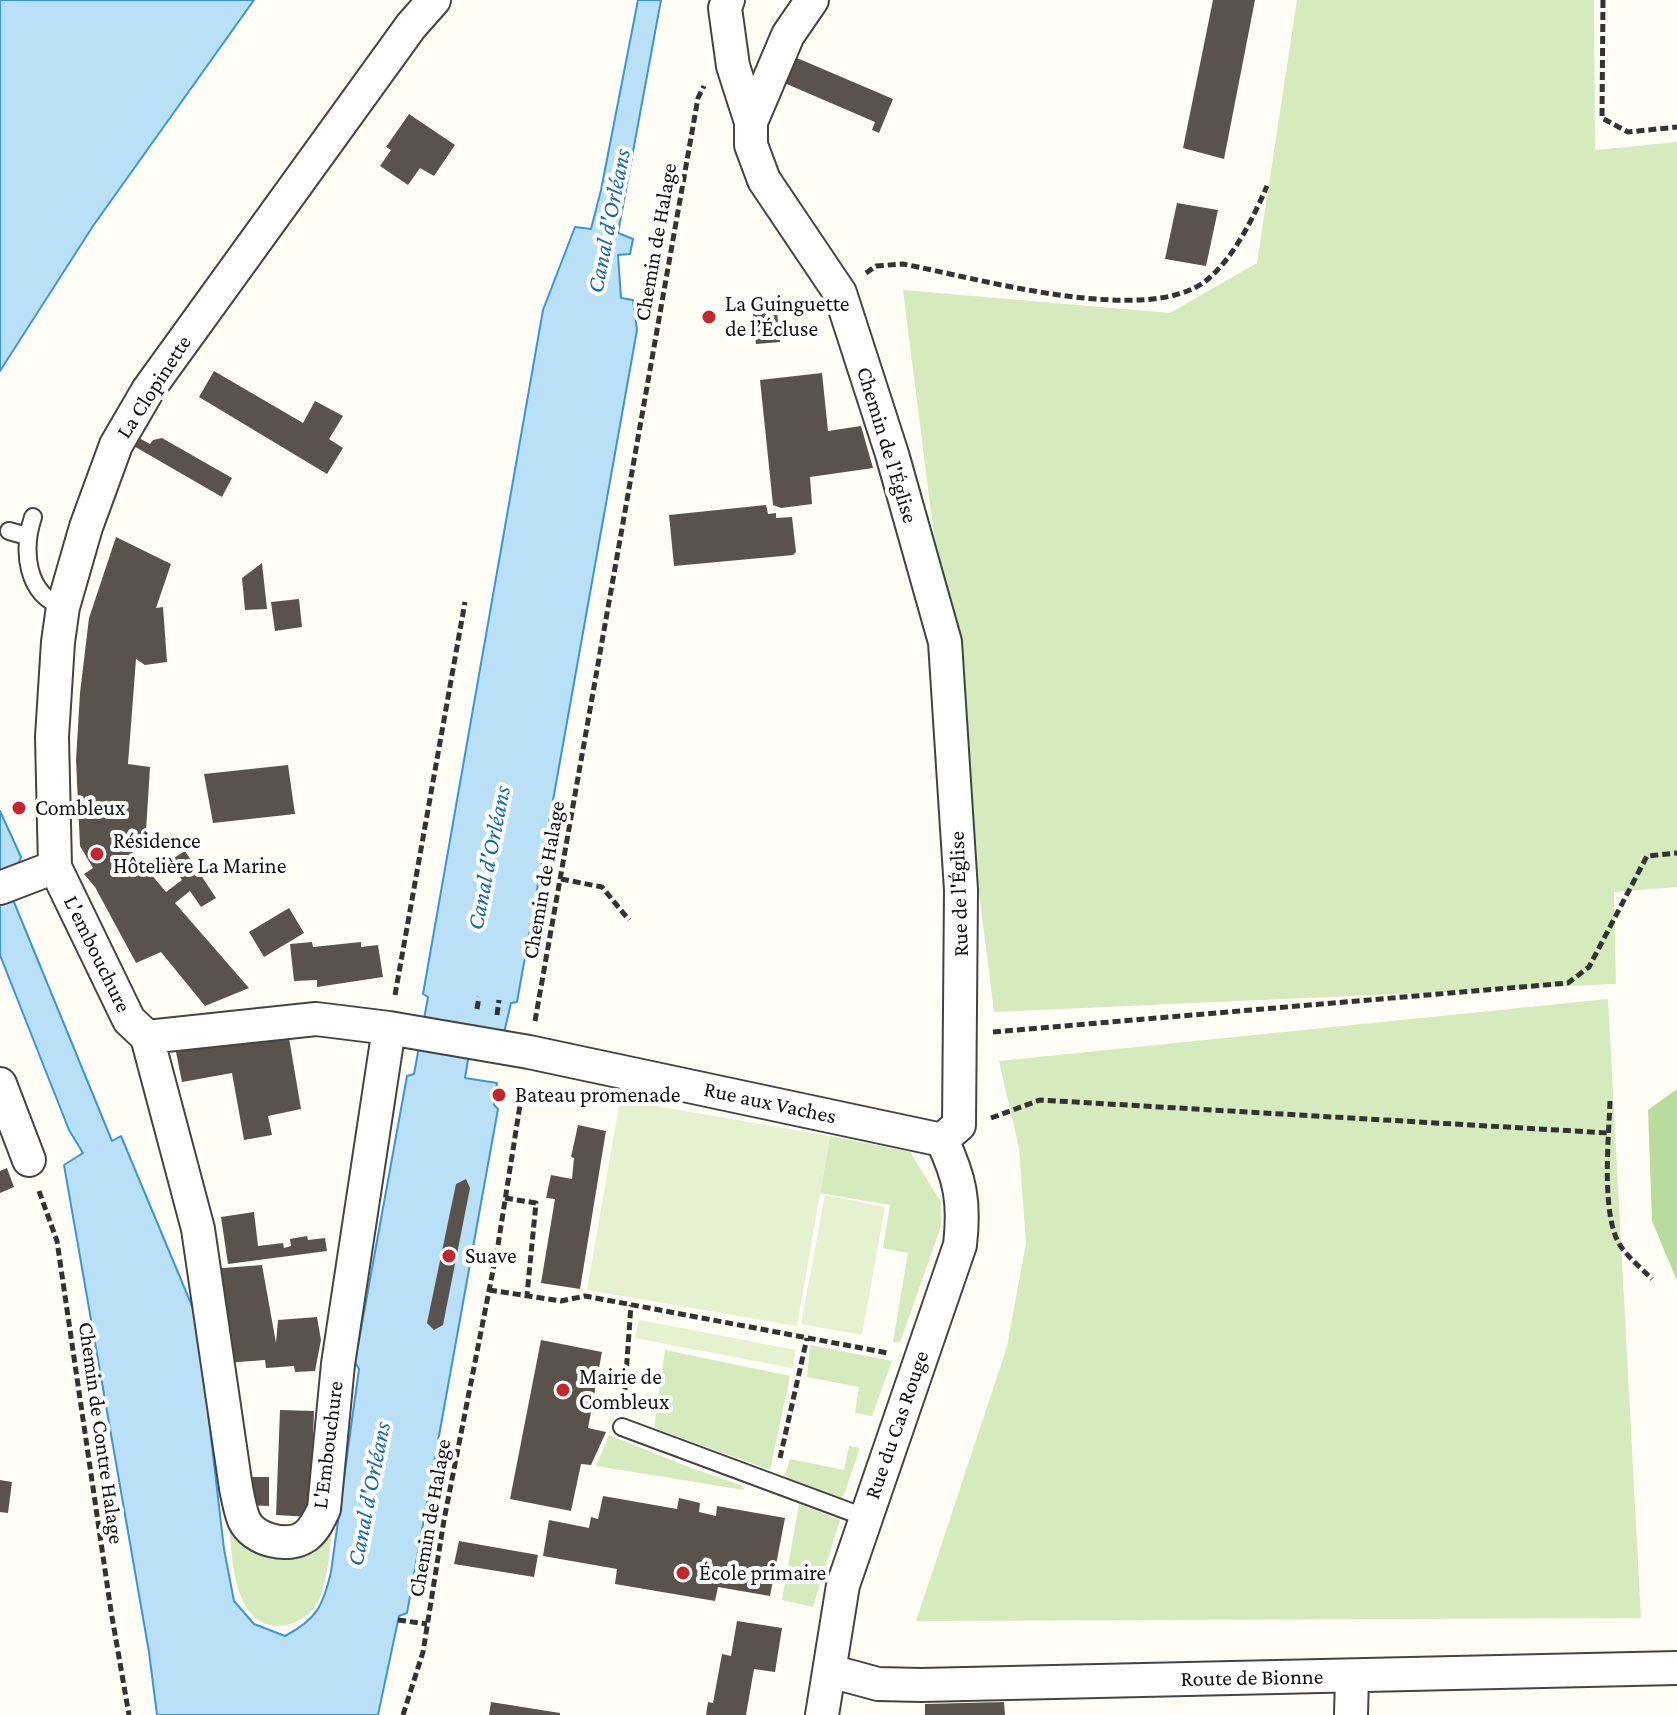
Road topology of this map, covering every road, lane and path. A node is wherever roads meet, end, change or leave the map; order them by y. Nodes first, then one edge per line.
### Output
1 (434, 0) edge
2 (728, 0) edge
3 (812, 0) edge
4 (1603, 0) edge
5 (733, 66) junction
6 (751, 122) junction
7 (1677, 127) edge
8 (1267, 186) dead end
9 (840, 293) junction
10 (33, 517) dead end
11 (9, 531) dead end
12 (27, 536) junction
13 (465, 602) dead end
14 (63, 607) junction
15 (945, 642) joint
16 (1677, 853) edge
17 (43, 871) junction
18 (561, 879) junction
19 (0, 888) edge
20 (629, 920) dead end
21 (403, 1030) junction
22 (961, 1035) junction
23 (147, 1037) junction
24 (517, 1050) junction
25 (0, 1084) edge
26 (1610, 1101) dead end
27 (950, 1127) junction
28 (1609, 1133) junction
29 (29, 1160) joint
30 (505, 1198) junction
31 (1652, 1279) dead end
32 (488, 1289) junction
33 (527, 1295) junction
34 (631, 1305) junction
35 (807, 1338) junction
36 (921, 1359) junction
37 (622, 1427) joint
38 (775, 1484) junction
39 (851, 1512) dead end
40 (398, 1620) dead end
41 (427, 1624) junction
42 (1677, 1668) edge
43 (830, 1671) junction
44 (1352, 1677) junction
45 (129, 1715) edge
46 (403, 1715) edge
47 (822, 1715) edge
48 (1351, 1715) edge

1 - 14 street, La Clopinette
2 - 5 street, Chemin de l'Église
3 - 6 street
4 - 7 path
5 - 6 street, Chemin de l'Église
5 - 18 path, Chemin de Halage
6 - 9 street, Chemin de l'Église
8 - 9 path
9 - 15 street, Chemin de l'Église
10 - 12 lane
11 - 12 lane
12 - 14 lane
13 - 21 path
14 - 17 street, La Clopinette
15 - 22 street, Rue de l'Église
16 - 22 path
17 - 19 street
17 - 23 street, L'embouchure
18 - 20 path
18 - 24 path, Chemin de Halage
21 - 23 street
21 - 23 street, L'Embouchure
21 - 24 street, Rue aux Vaches
22 - 27 street, Rue de l'Église
24 - 27 street, Rue aux Vaches
24 - 30 path, Chemin de Halage
25 - 29 street
26 - 28 path
27 - 28 path
27 - 36 street, Rue du Cas Rouge
28 - 31 path
29 - 45 path, Chemin de Contre Halage
30 - 32 path, Chemin de Halage
30 - 33 path
32 - 33 path
32 - 41 path, Chemin de Halage
33 - 34 path
34 - 35 path
34 - 37 path
35 - 36 path
35 - 38 path
36 - 43 street, Rue du Cas Rouge
37 - 38 lane
38 - 39 lane
40 - 41 path
41 - 46 path, Chemin de Halage
42 - 44 street, Route de Bionne
43 - 44 street, Route de Bionne
43 - 47 street, Rue du Cas Rouge
44 - 48 street

